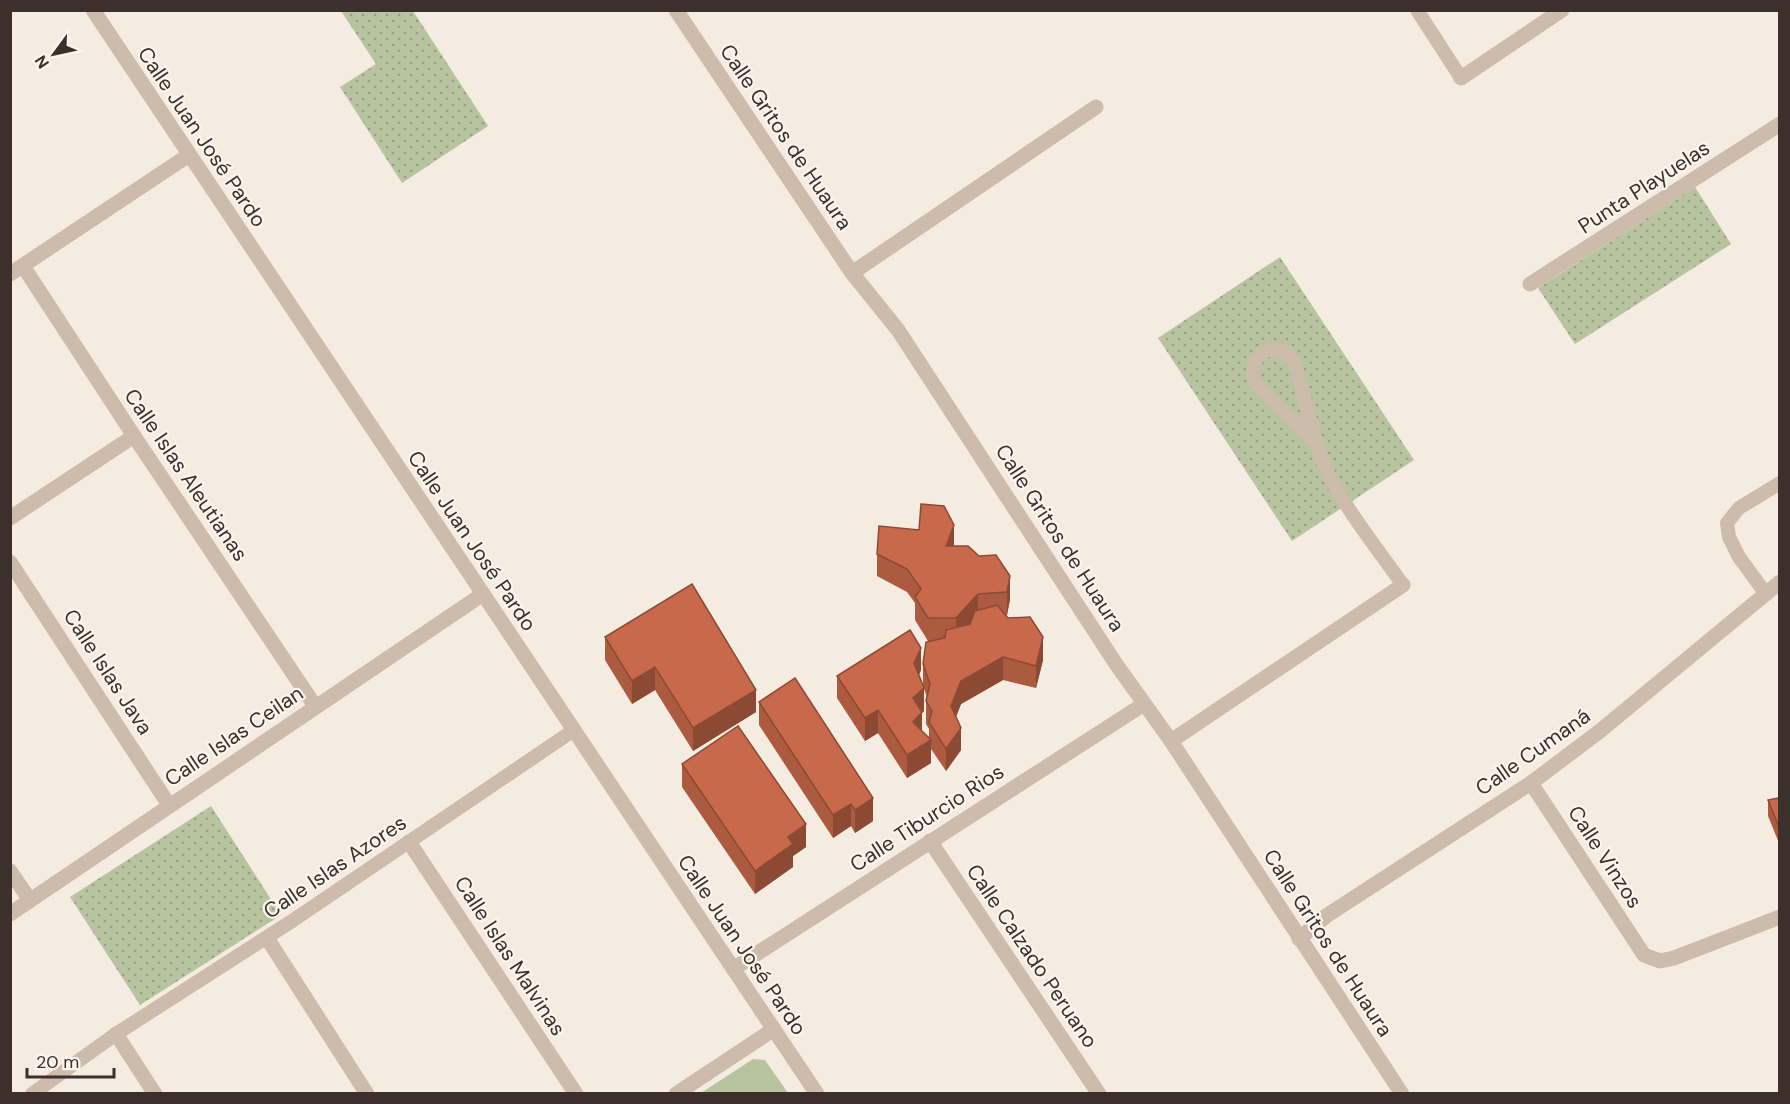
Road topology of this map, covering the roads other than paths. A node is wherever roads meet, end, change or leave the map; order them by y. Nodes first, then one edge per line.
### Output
1 (93, 10) edge
2 (676, 10) edge
3 (1417, 10) edge
4 (1562, 10) edge
5 (1461, 78) joint
6 (1096, 107) dead end
7 (1779, 124) edge
8 (189, 155) junction
9 (17, 270) edge
10 (852, 273) junction
11 (1530, 284) dead end
12 (134, 436) junction
13 (1317, 445) junction
14 (1779, 483) edge
15 (10, 518) edge
16 (10, 562) edge
17 (1779, 582) edge
18 (1403, 585) joint
19 (483, 594) junction
20 (1766, 594) junction
21 (1144, 704) junction
22 (315, 706) junction
23 (574, 730) junction
24 (1171, 741) junction
25 (1531, 783) junction
26 (170, 805) junction
27 (930, 841) junction
28 (409, 842) junction
29 (10, 871) edge
30 (30, 900) junction
31 (10, 914) edge
32 (1779, 917) edge
33 (267, 938) junction
34 (1299, 939) junction
35 (733, 969) junction
36 (774, 1029) junction
37 (116, 1034) junction
38 (32, 1094) edge
39 (155, 1094) edge
40 (367, 1094) edge
41 (576, 1094) edge
42 (676, 1094) edge
43 (817, 1094) edge
44 (1099, 1094) edge
45 (1402, 1094) edge

1 - 8 street, Calle Juan José Pardo
2 - 10 street, Calle Gritos de Huaura
3 - 5 lane
4 - 5 street
6 - 10 street
7 - 11 street, Punta Playuelas
8 - 9 street
8 - 19 street, Calle Juan José Pardo
9 - 12 street, Calle Islas Aleutianas
10 - 21 street, Calle Gritos de Huaura
12 - 15 street
12 - 22 street, Calle Islas Aleutianas
13 - 13 lane
13 - 18 lane
14 - 20 lane
16 - 26 street, Calle Islas Java
17 - 20 street, Calle Cumaná
18 - 24 street
19 - 22 street, Calle Islas Ceilan
19 - 23 street, Calle Juan José Pardo
20 - 25 street, Calle Cumaná
21 - 24 street, Calle Gritos de Huaura
21 - 27 street, Calle Tiburcio Rios
22 - 26 street, Calle Islas Ceilan
23 - 28 lane, Calle Islas Azores
23 - 35 street, Calle Juan José Pardo
24 - 34 street, Calle Gritos de Huaura
25 - 32 street, Calle Vinzos
25 - 34 street, Calle Cumaná
26 - 30 street, Calle Islas Ceilan
27 - 35 street, Calle Tiburcio Rios
27 - 44 street, Calle Calzado Peruano
28 - 33 lane, Calle Islas Azores
28 - 41 street, Calle Islas Malvinas
29 - 30 street
30 - 31 street, Calle Islas Ceilan
33 - 37 lane, Calle Islas Azores
33 - 40 street
34 - 45 street, Calle Gritos de Huaura
35 - 36 street, Calle Juan José Pardo
36 - 42 street
36 - 43 street, Calle Juan José Pardo
37 - 38 lane, Calle Islas Azores
37 - 39 street

